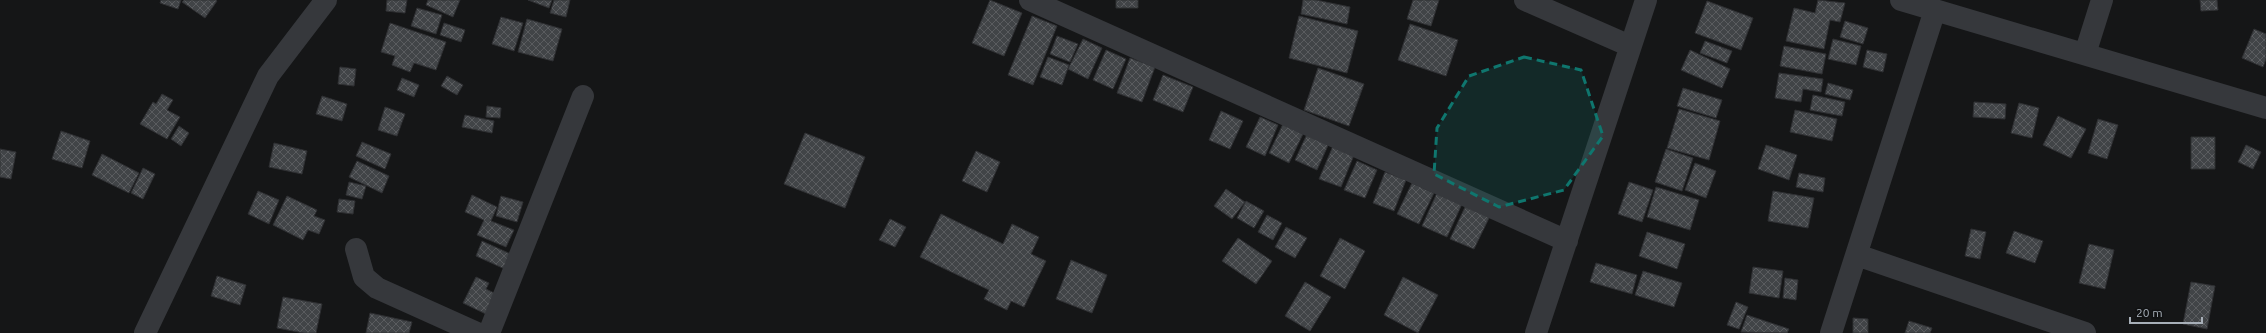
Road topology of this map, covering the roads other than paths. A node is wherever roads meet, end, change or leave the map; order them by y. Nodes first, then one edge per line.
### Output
1 (326, 0) edge
2 (1030, 0) edge
3 (1525, 0) edge
4 (1646, 0) edge
5 (1901, 0) edge
6 (2102, 0) edge
7 (1935, 10) junction
8 (1630, 46) junction
9 (2085, 54) junction
10 (583, 96) dead end
11 (2266, 108) edge
12 (1566, 241) junction
13 (356, 249) dead end
14 (1857, 255) junction
15 (145, 333) edge
16 (477, 333) edge
17 (489, 333) edge
18 (1536, 333) edge
19 (1831, 333) edge
20 (2085, 333) edge

1 - 15 street
2 - 12 street
3 - 8 street
4 - 8 street
5 - 7 street
6 - 9 street
7 - 9 street
7 - 14 street
8 - 12 street
9 - 11 street
10 - 17 street
12 - 18 street
13 - 16 street
14 - 19 street
14 - 20 street

